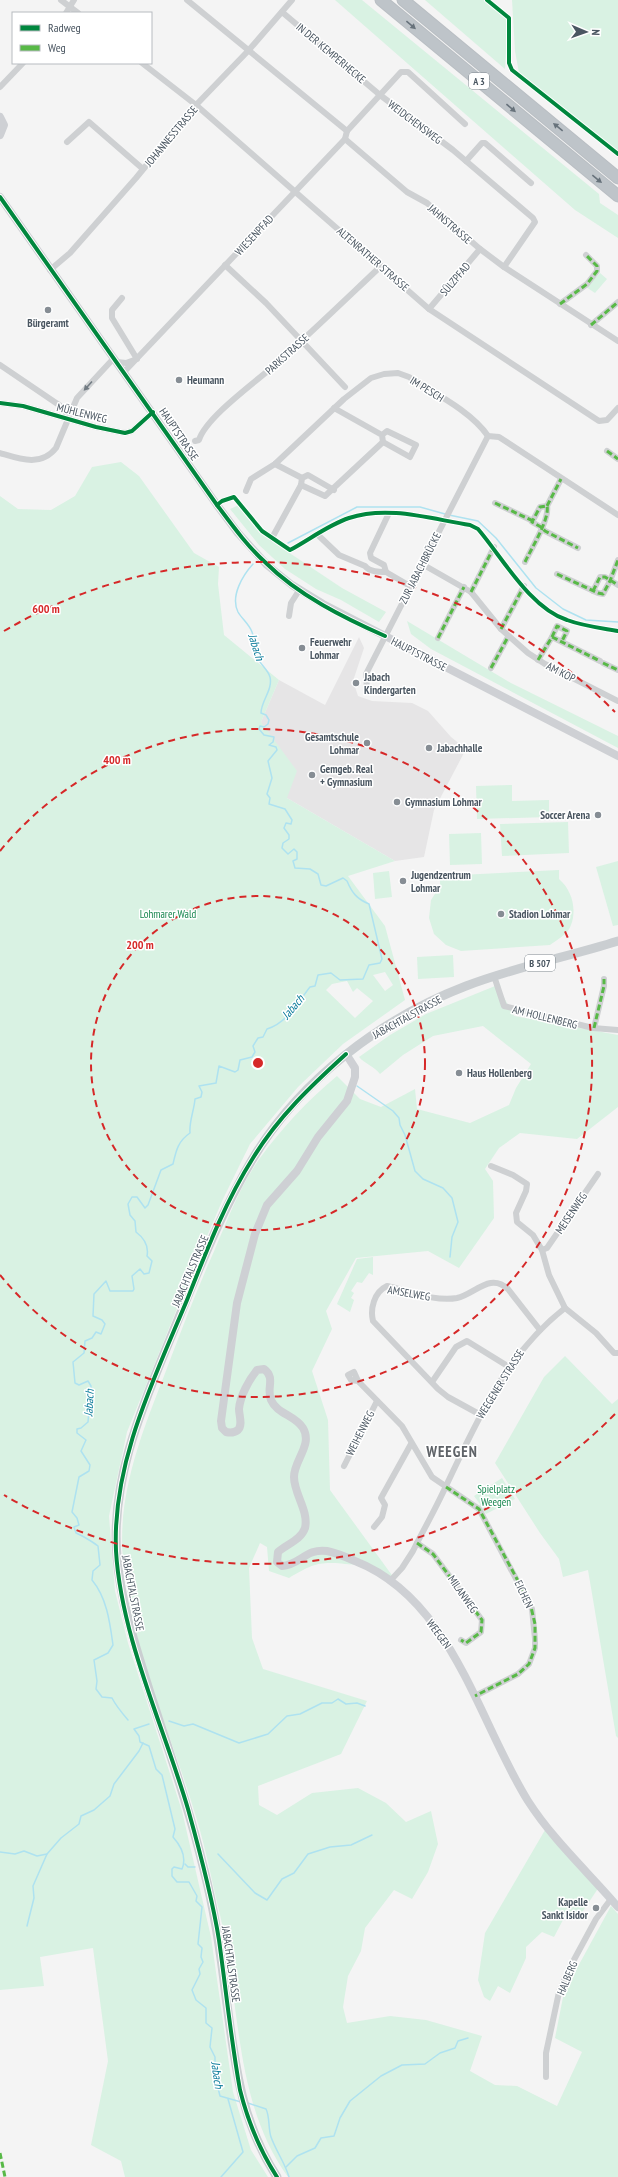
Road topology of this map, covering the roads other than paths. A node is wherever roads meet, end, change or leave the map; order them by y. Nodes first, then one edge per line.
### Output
1 (61, 0) edge
2 (74, 0) edge
3 (187, 0) edge
4 (292, 0) edge
5 (382, 0) edge
6 (403, 0) edge
7 (70, 7) junction
8 (67, 12) edge
9 (77, 12) edge
10 (282, 12) junction
11 (248, 51) junction
12 (22, 64) edge
13 (143, 64) edge
14 (0, 87) edge
15 (380, 95) junction
16 (196, 105) junction
17 (0, 117) edge
18 (465, 124) dead end
19 (347, 131) junction
20 (0, 135) edge
21 (345, 138) junction
22 (67, 142) dead end
23 (588, 152) junction
24 (466, 161) junction
25 (143, 169) junction
26 (618, 170) edge
27 (618, 178) edge
28 (531, 183) dead end
29 (295, 191) junction
30 (618, 196) edge
31 (0, 197) edge
32 (480, 249) junction
33 (586, 255) dead end
34 (225, 265) junction
35 (381, 266) junction
36 (504, 267) junction
37 (50, 270) junction
38 (122, 298) dead end
39 (618, 302) edge
40 (560, 304) junction
41 (429, 309) junction
42 (591, 325) junction
43 (302, 340) junction
44 (618, 341) edge
45 (137, 359) junction
46 (116, 360) junction
47 (0, 365) edge
48 (124, 372) junction
49 (345, 387) dead end
50 (0, 403) edge
51 (334, 408) junction
52 (618, 408) edge
53 (153, 412) junction
54 (68, 419) junction
55 (488, 436) junction
56 (383, 438) junction
57 (195, 441) dead end
58 (606, 451) dead end
59 (0, 453) edge
60 (618, 459) edge
61 (275, 464) junction
62 (302, 478) junction
63 (561, 479) junction
64 (301, 485) junction
65 (334, 490) junction
66 (246, 491) dead end
67 (495, 503) dead end
68 (546, 506) junction
69 (389, 513) dead end
70 (617, 513) edge
71 (533, 521) junction
72 (541, 526) junction
73 (318, 535) dead end
74 (272, 538) dead end
75 (494, 547) dead end
76 (578, 548) dead end
77 (370, 553) junction
78 (618, 560) edge
79 (525, 562) dead end
80 (422, 564) junction
81 (365, 566) junction
82 (386, 572) junction
83 (557, 574) dead end
84 (610, 581) junction
85 (618, 585) edge
86 (410, 586) junction
87 (524, 586) dead end
88 (464, 587) junction
89 (300, 589) junction
90 (593, 591) junction
91 (471, 592) junction
92 (289, 616) dead end
93 (501, 629) junction
94 (385, 636) junction
95 (508, 637) junction
96 (552, 637) junction
97 (438, 638) dead end
98 (562, 641) junction
99 (538, 660) junction
100 (491, 668) dead end
101 (618, 670) edge
102 (366, 689) dead end
103 (618, 701) edge
104 (618, 756) edge
105 (618, 941) edge
106 (494, 976) junction
107 (604, 979) dead end
108 (594, 1028) junction
109 (618, 1030) edge
110 (346, 1054) junction
111 (491, 1166) dead end
112 (598, 1174) dead end
113 (542, 1250) junction
114 (565, 1308) junction
115 (540, 1330) junction
116 (618, 1353) edge
117 (509, 1368) junction
118 (358, 1381) dead end
119 (432, 1382) junction
120 (377, 1401) junction
121 (479, 1414) junction
122 (411, 1444) junction
123 (344, 1466) dead end
124 (446, 1487) junction
125 (374, 1527) dead end
126 (417, 1543) junction
127 (391, 1580) junction
128 (461, 1640) dead end
129 (475, 1696) junction
130 (611, 1899) junction
131 (618, 1907) edge
132 (546, 2076) dead end
133 (277, 2177) edge

1 - 7 street
2 - 7 street
3 - 11 street
4 - 10 street, JOHANNESSTRASSE
5 -> 30 highway, A 3
23 -> 6 highway, A 3
7 - 8 street
7 - 9 street
10 - 11 street, JOHANNESSTRASSE
10 - 15 street, IN DER KEMPERHECKE
11 - 16 street, JOHANNESSTRASSE
11 - 19 street
12 - 14 street
13 - 16 street, ALTENRATHER STRASSE
15 - 18 street, WEIDCHENSWEG
15 - 19 street, WIESENPFAD
15 - 24 street, WEIDCHENSWEG
16 - 25 street, JOHANNESSTRASSE
16 - 29 street, ALTENRATHER STRASSE
17 - 20 street
19 - 21 street, WIESENPFAD
21 - 29 street, WIESENPFAD
21 - 32 street, JAHNSTRASSE
22 - 25 street
23 - 26 highway
23 - 27 highway, A 3
24 - 28 street
24 - 36 street, WEIDCHENSWEG
25 - 37 street, JOHANNESSTRASSE
29 - 34 street, WIESENPFAD
29 - 35 street, ALTENRATHER STRASSE
31 - 37 street, HAUPTSTRASSE
32 - 36 street, JAHNSTRASSE
32 - 41 street, SÜLZPFAD
33 - 40 street
34 - 43 street
34 - 45 street, WIESENPFAD
35 - 41 street, ALTENRATHER STRASSE
35 - 43 street, PARKSTRASSE
36 - 40 street, JAHNSTRASSE
37 - 46 street, HAUPTSTRASSE
38 - 45 street
39 - 42 street
40 - 42 street, JAHNSTRASSE
41 - 52 street, ALTENRATHER STRASSE
42 - 44 street, JAHNSTRASSE
43 - 49 street
43 - 57 street, PARKSTRASSE
45 - 46 street
45 - 48 street, WIESENPFAD
46 - 48 street, HAUPTSTRASSE
46 -> 54 street
47 - 54 street
48 - 53 street, HAUPTSTRASSE
50 - 54 street, MÜHLENWEG
51 - 55 street, IM PESCH
51 - 56 street
51 - 61 street, IM PESCH
53 - 54 street, MÜHLENWEG
53 - 89 street, HAUPTSTRASSE
54 - 59 street
55 - 63 street
55 - 80 street, ZUR JABACHBRÜCKE
56 - 56 street
56 - 65 street
58 - 60 street
61 - 62 street
61 - 66 street, IM PESCH
62 - 64 street
62 - 65 street
63 - 68 street
63 - 70 street
64 - 65 street
64 - 74 street
67 - 71 street
68 - 71 street
68 - 72 street
69 - 77 street
71 - 72 street
72 - 76 street
72 - 79 street
73 - 81 street
75 - 91 street
77 - 81 street
77 - 82 street
78 - 84 street
80 - 86 street, ZUR JABACHBRÜCKE
80 - 88 street, AM KOP
81 - 82 street
82 - 86 street
83 - 90 street
84 - 85 street
84 - 90 street
84 - 90 street
86 - 94 street, ZUR JABACHBRÜCKE
87 - 93 street
88 - 91 street, AM KOP
88 - 97 street
89 - 92 street
89 - 94 street, HAUPTSTRASSE
91 - 93 street, AM KOP
93 - 95 street, AM KOP
94 - 102 street, ZUR JABACHBRÜCKE
94 - 104 street, HAUPTSTRASSE
95 - 99 street, AM KOP
95 - 100 street
96 - 98 street
96 - 98 street
96 - 99 street
98 - 101 street
99 - 103 street, AM KOP
105 - 106 main road, JABACHTALSTRASSE / B 507
106 - 108 street, AM HOLLENBERG
106 - 110 main road, JABACHTALSTRASSE / B 507
107 - 108 street, AM HOLLENBERG
108 - 109 street, AM HOLLENBERG
110 - 127 street, WEEGEN
110 - 133 main road, JABACHTALSTRASSE / B 507
111 - 113 street
112 - 113 street, MEISENWEG
113 - 114 street
114 - 115 street, WEEGENER STRASSE
114 - 116 street
115 - 117 street, WEEGENER STRASSE
115 - 119 street, AMSELWEG
117 - 119 street
117 - 121 street, WEEGENER STRASSE
118 - 120 street, WEIHENWEG
119 - 121 street, AMSELWEG
120 - 122 street, WEIHENWEG
120 - 123 street, WEIHENWEG
121 - 124 street, WEEGENER STRASSE
122 - 124 street, WEIHENWEG
122 - 125 street
124 - 126 street, WEEGENER STRASSE
124 - 129 street, EICHEN
126 - 127 street, WEEGENER STRASSE
126 - 128 street, MILANWEG
127 - 129 street, WEEGEN
129 - 130 street, WEEGEN
130 - 131 street
130 - 132 street, HALBERG

